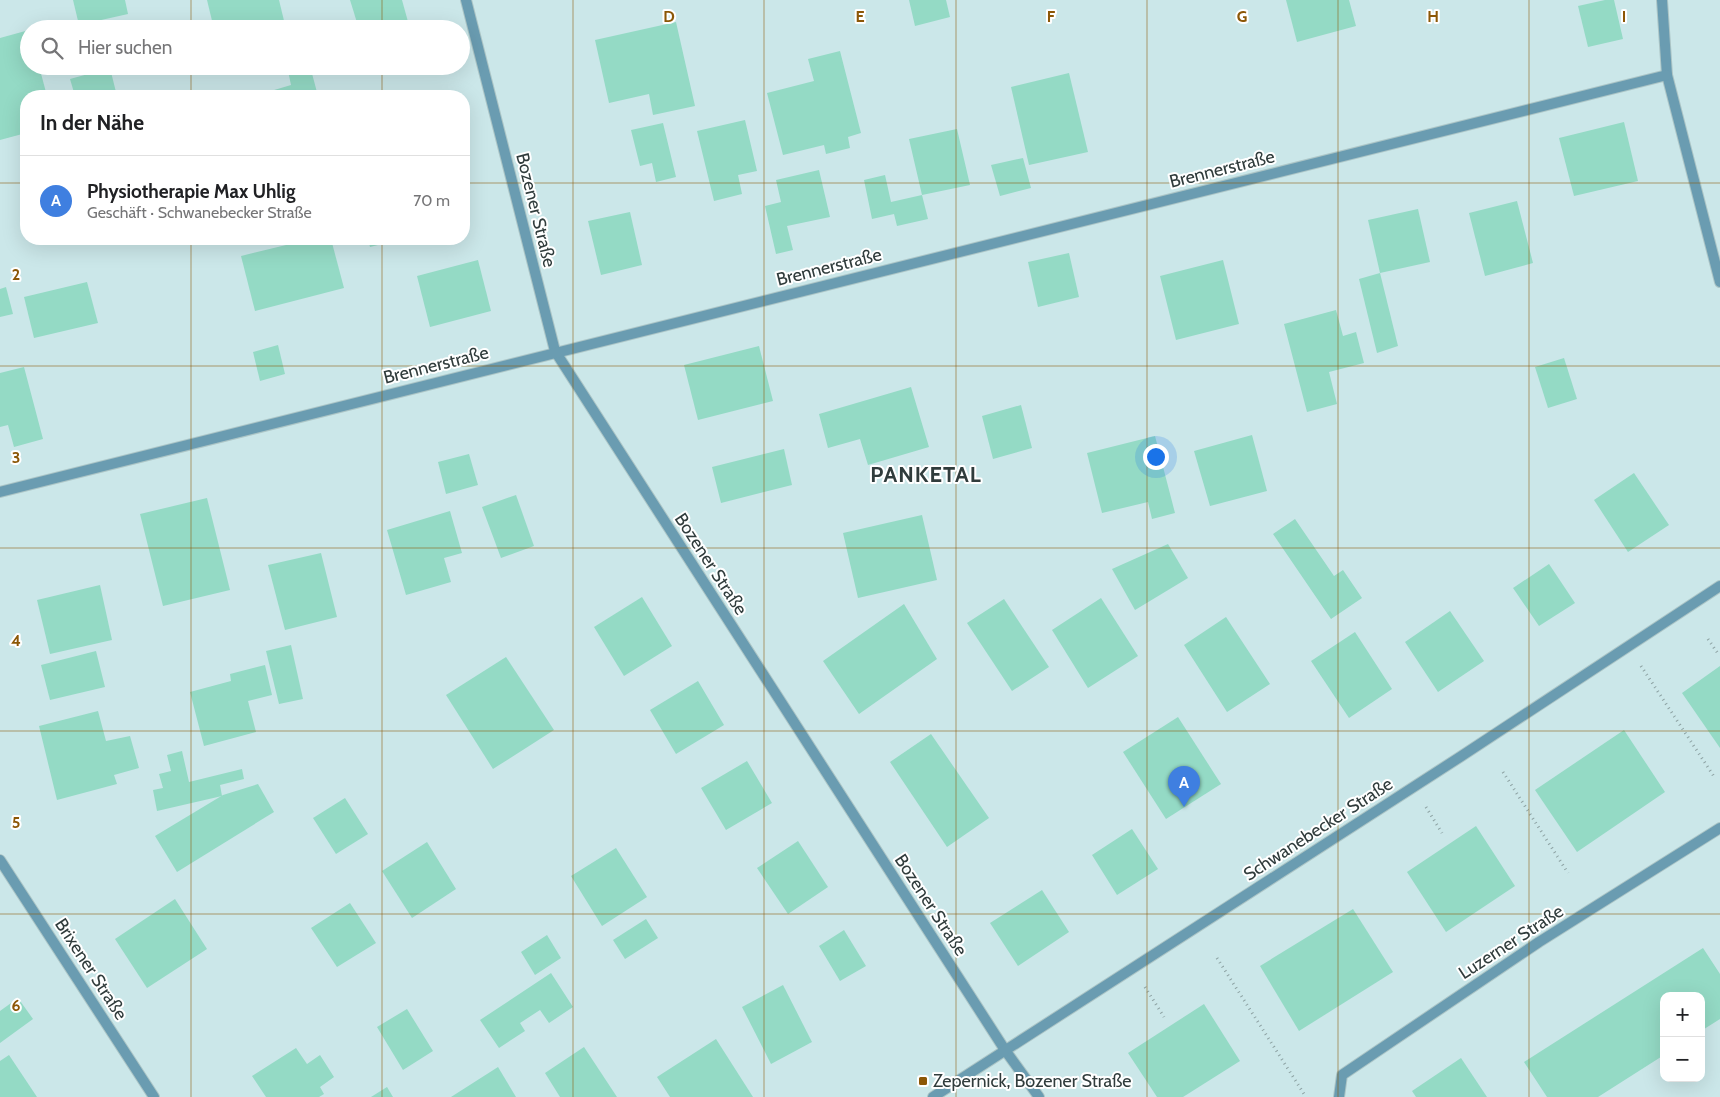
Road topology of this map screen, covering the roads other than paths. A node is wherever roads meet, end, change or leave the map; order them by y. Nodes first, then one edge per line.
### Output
1 (466, 0) edge
2 (1662, 0) edge
3 (1667, 75) junction
4 (1720, 282) edge
5 (556, 351) junction
6 (0, 492) edge
7 (1720, 586) edge
8 (1720, 828) edge
9 (0, 860) edge
10 (1005, 1050) junction
11 (154, 1097) edge
12 (933, 1097) edge
13 (1039, 1097) edge
14 (1339, 1097) edge

1 - 5 street, Bozener Straße
2 - 3 street
3 - 4 street
3 - 5 street, Brennerstraße
5 - 6 street, Brennerstraße
5 - 10 street, Bozener Straße
7 - 10 street, Schwanebecker Straße
8 - 14 street, Luzerner Straße
9 - 11 street, Brixener Straße
10 - 12 street, Schwanebecker Straße
10 - 13 street, Bozener Straße

